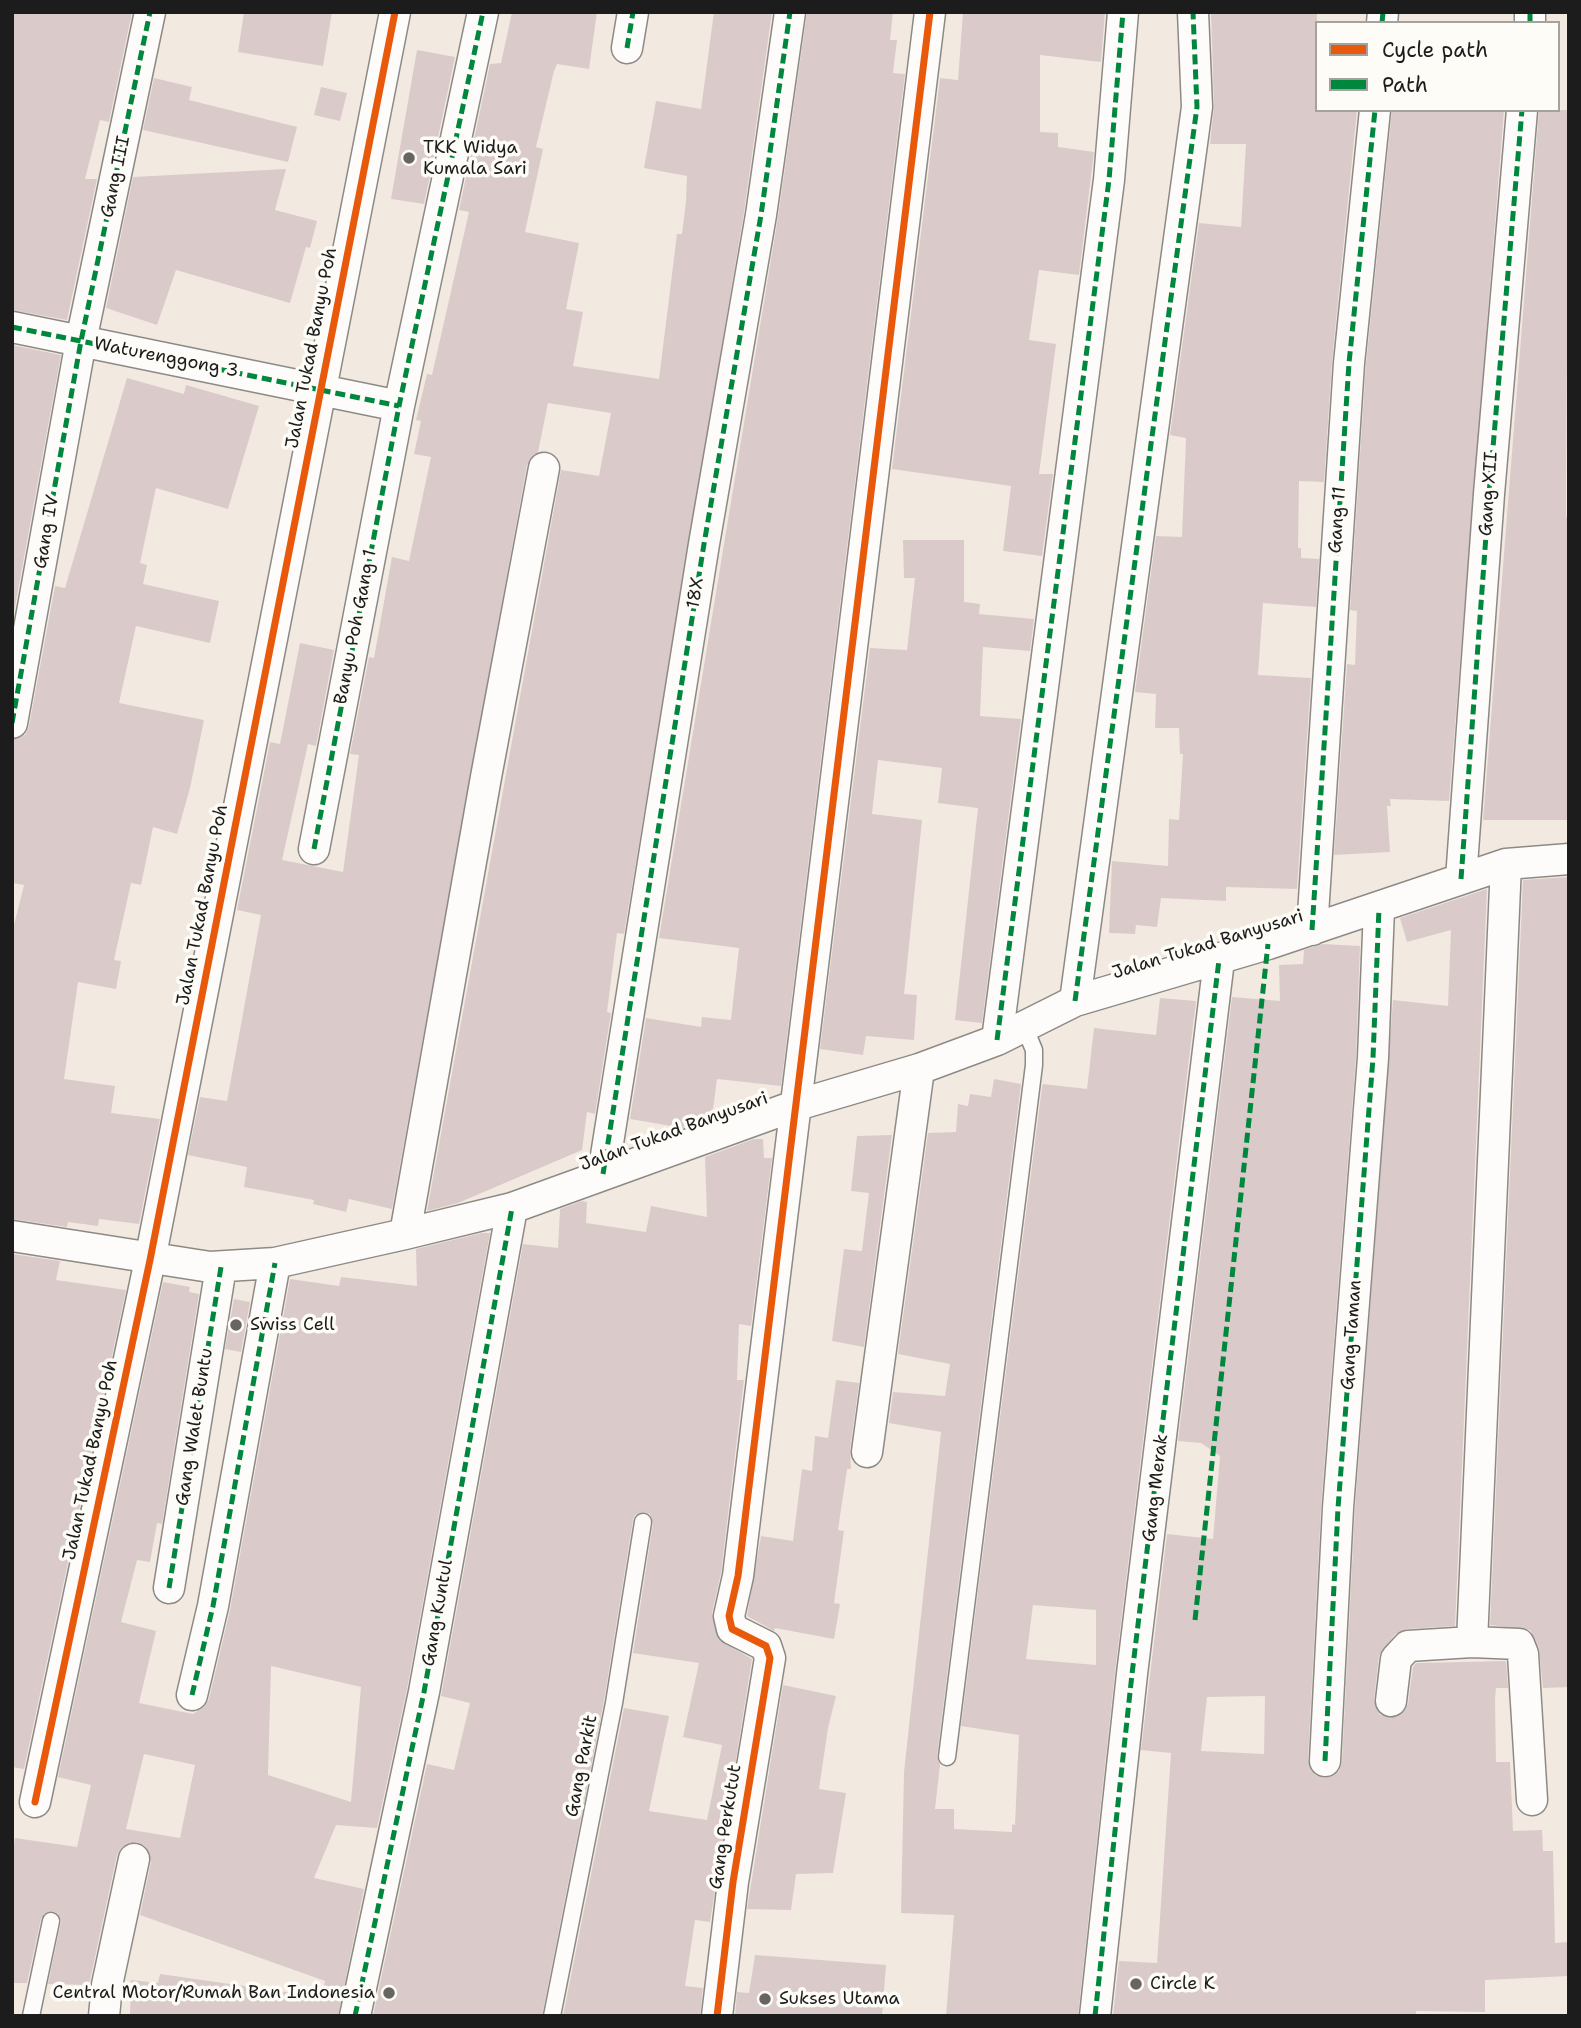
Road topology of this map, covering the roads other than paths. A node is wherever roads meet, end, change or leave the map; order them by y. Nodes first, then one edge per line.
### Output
1 (150, 12) edge
2 (395, 12) edge
3 (483, 12) edge
4 (633, 12) edge
5 (790, 12) edge
6 (930, 12) edge
7 (1123, 12) edge
8 (1193, 12) edge
9 (627, 48) dead end
10 (1375, 112) edge
11 (1522, 112) edge
12 (12, 327) edge
13 (81, 341) junction
14 (319, 389) junction
15 (399, 405) junction
16 (544, 468) dead end
17 (12, 723) edge
18 (314, 849) dead end
19 (1569, 859) edge
20 (1506, 864) junction
21 (1461, 879) junction
22 (1379, 908) junction
23 (1312, 930) junction
24 (1219, 960) junction
25 (1075, 1001) junction
26 (1024, 1026) junction
27 (997, 1040) junction
28 (919, 1069) junction
29 (797, 1105) junction
30 (603, 1174) junction
31 (512, 1208) junction
32 (405, 1234) junction
33 (12, 1236) edge
34 (150, 1260) junction
35 (275, 1263) junction
36 (221, 1267) junction
37 (867, 1452) dead end
38 (643, 1522) dead end
39 (169, 1588) dead end
40 (1472, 1642) junction
41 (192, 1695) dead end
42 (1391, 1702) dead end
43 (947, 1757) dead end
44 (1325, 1761) dead end
45 (1532, 1800) dead end
46 (35, 1802) dead end
47 (134, 1859) dead end
48 (51, 1921) dead end
49 (31, 2016) edge
50 (104, 2016) edge
51 (355, 2016) edge
52 (552, 2016) edge
53 (718, 2016) edge
54 (1094, 2016) edge

1 - 13 street, Gang III
2 - 14 street, Jalan Tukad Banyu Poh
3 - 15 street, Banyu Poh Gang 1
4 - 9 street
5 - 30 street, 18X
6 - 29 street
7 - 27 street
8 - 25 street
10 - 23 street, Gang 11
11 - 21 street, Gang XII
12 - 13 street, Waturenggong 3
13 - 14 street, Waturenggong 3
13 - 17 street, Gang IV
14 - 15 street
14 - 34 street, Jalan Tukad Banyu Poh
15 - 18 street, Banyu Poh Gang 1
16 - 32 street
19 - 20 street, Jalan Tukad Banyusari
20 - 21 street, Jalan Tukad Banyusari
20 - 40 street
21 - 22 street, Jalan Tukad Banyusari
22 - 23 street, Jalan Tukad Banyusari
22 - 44 street, Gang Taman
23 - 24 street, Jalan Tukad Banyusari
24 - 25 street, Jalan Tukad Banyusari
24 - 54 street, Gang Merak
25 - 26 street, Jalan Tukad Banyusari
26 - 27 street, Jalan Tukad Banyusari
26 - 43 lane
27 - 28 street, Jalan Tukad Banyusari
28 - 29 street, Jalan Tukad Banyusari
28 - 37 street
29 - 30 street, Jalan Tukad Banyusari
29 - 53 street, Gang Perkutut
30 - 31 street, Jalan Tukad Banyusari
31 - 32 street, Jalan Tukad Banyusari
31 - 51 street, Gang Kuntul
32 - 35 street, Jalan Tukad Banyusari
33 - 34 street, Jalan Tukad Banyusari
34 - 36 street, Jalan Tukad Banyusari
34 - 46 street, Jalan Tukad Banyu Poh
35 - 36 street, Jalan Tukad Banyusari
35 - 41 street
36 - 39 street, Gang Walet Buntu
38 - 52 lane, Gang Parkit
40 - 42 street
40 - 45 street
47 - 50 street
48 - 49 lane

